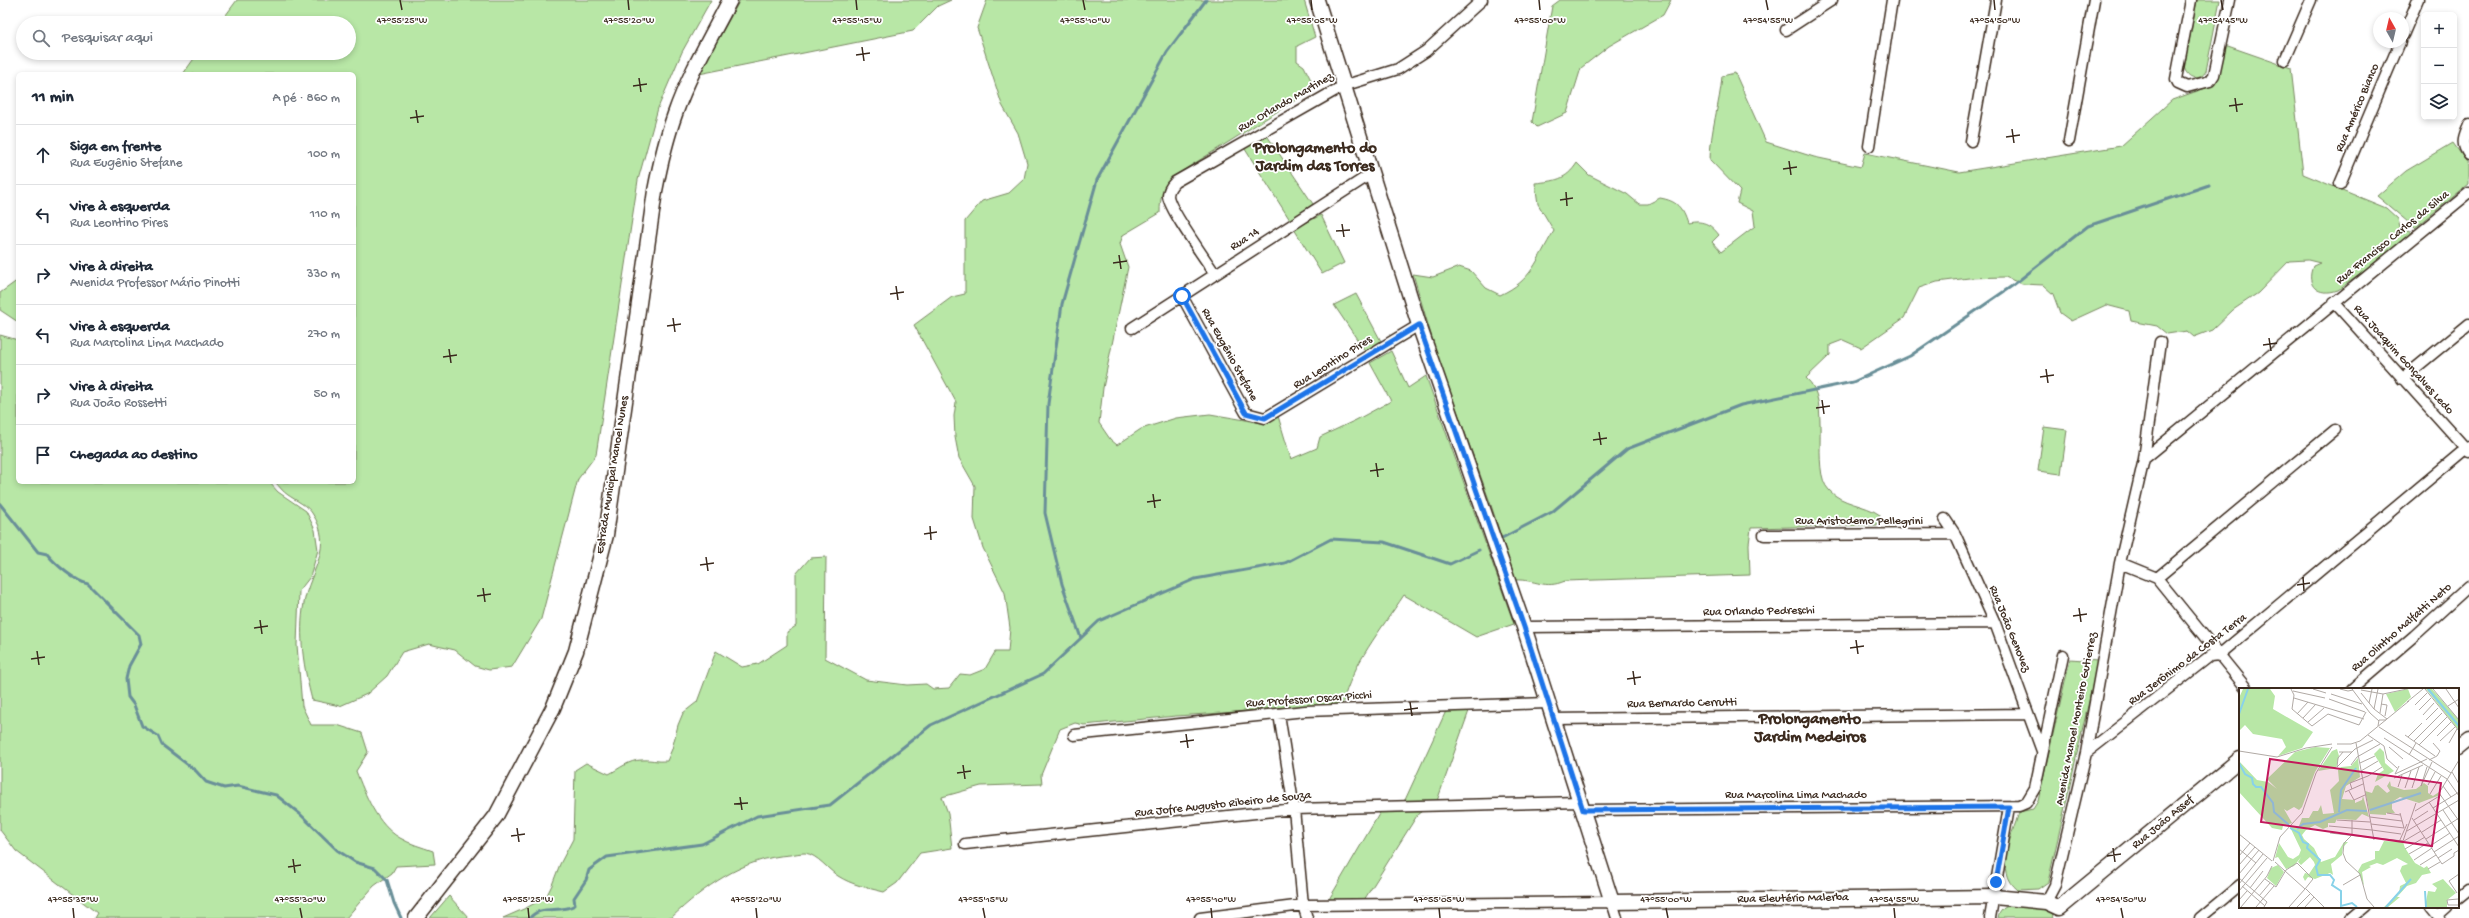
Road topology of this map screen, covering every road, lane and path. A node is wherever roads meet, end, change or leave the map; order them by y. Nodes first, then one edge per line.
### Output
1 (730, 0) edge
2 (1316, 0) edge
3 (1482, 0) edge
4 (1832, 0) edge
5 (1892, 0) edge
6 (1996, 0) edge
7 (2094, 0) edge
8 (2191, 0) edge
9 (2230, 0) edge
10 (2310, 0) edge
11 (2418, 0) edge
12 (2409, 21) edge
13 (1786, 30) dead end
14 (2397, 48) edge
15 (2285, 60) dead end
16 (1343, 86) junction
17 (2469, 125) edge
18 (1971, 141) dead end
19 (2069, 141) dead end
20 (1869, 146) dead end
21 (2469, 155) edge
22 (1371, 174) junction
23 (2340, 184) dead end
24 (2469, 193) edge
25 (1215, 274) junction
26 (1182, 296) junction
27 (2334, 302) junction
28 (2469, 324) edge
29 (1419, 325) junction
30 (1132, 328) dead end
31 (2160, 342) dead end
32 (2402, 379) junction
33 (1259, 418) joint
34 (2336, 430) dead end
35 (2468, 449) edge
36 (2144, 459) junction
37 (1945, 519) dead end
38 (1955, 534) junction
39 (1764, 535) dead end
40 (2120, 563) junction
41 (2157, 578) junction
42 (2469, 586) edge
43 (1995, 623) junction
44 (1524, 627) junction
45 (2063, 655) dead end
46 (2219, 655) junction
47 (2246, 688) edge
48 (2353, 688) edge
49 (1547, 703) junction
50 (1279, 714) junction
51 (2028, 714) junction
52 (1552, 719) junction
53 (1074, 735) dead end
54 (2469, 739) edge
55 (2459, 747) edge
56 (2042, 751) junction
57 (2086, 753) junction
58 (2239, 760) edge
59 (1581, 806) junction
60 (2009, 807) junction
61 (1294, 809) junction
62 (965, 844) dead end
63 (2239, 886) edge
64 (2469, 889) edge
65 (1994, 897) junction
66 (2459, 897) edge
67 (1612, 902) junction
68 (2046, 902) junction
69 (1303, 905) junction
70 (2363, 908) edge
71 (2432, 908) edge
72 (2447, 908) edge
73 (2439, 917) edge
74 (416, 918) edge
75 (1200, 918) edge
76 (1307, 918) edge
77 (1617, 918) edge
78 (1990, 918) edge
79 (2200, 918) edge
80 (2351, 918) edge

1 - 74 street, Estrada Municipal Manoel Nunes
2 - 16 street
3 - 16 street, Rua Orlando Martinez
4 - 13 street
5 - 20 street
6 - 18 street
7 - 19 street
8 - 9 street
10 - 15 street
11 - 12 street
14 - 23 street, Rua Américo Bianco
16 - 22 street
16 - 25 street, Rua Orlando Martinez
17 - 21 street
22 - 25 street, Rua 14
22 - 29 street
24 - 27 street, Rua Francisco Carlos da Silva
25 - 26 street, Rua 14
26 - 30 street, Rua 14
26 - 33 street, Rua Eugênio Stefane
27 - 32 street, Rua Joaquim Gonçalves Ledo
27 - 36 street, Rua Francisco Carlos da Silva
28 - 32 street
29 - 33 street, Rua Leontino Pires
29 - 44 street
31 - 36 street, Avenida Manoel Monteiro Gutierrez
32 - 35 street, Rua Joaquim Gonçalves Ledo
34 - 41 street
35 - 46 street, Rua Jerônimo da Costa Terra
36 - 40 street, Avenida Manoel Monteiro Gutierrez
37 - 38 street, Rua João Genovez
38 - 39 street, Rua Aristodemo Pellegrini
38 - 43 street, Rua João Genovez
40 - 41 street
40 - 57 street, Avenida Manoel Monteiro Gutierrez
41 - 46 street
42 - 48 street, Rua Olintho Malfatti Neto
43 - 44 street, Rua Orlando Pedreschi
43 - 51 street, Rua João Genovez
44 - 49 street
45 - 56 street, Rua Marcolina Lima Machado
46 - 47 street
46 - 57 street, Rua Jerônimo da Costa Terra
49 - 50 street, Rua Professor Oscar Picchi
49 - 52 street
50 - 53 street, Rua Professor Oscar Picchi
50 - 61 street
51 - 52 street, Rua Bernardo Cerrutti
51 - 56 street, Rua João Genovez
52 - 59 street
54 - 55 street
56 - 60 street, Rua Marcolina Lima Machado
57 - 68 street, Avenida Manoel Monteiro Gutierrez
58 - 68 street, Rua João Assef
59 - 60 street, Rua Marcolina Lima Machado
59 - 61 street, Rua Jofre Augusto Ribeiro de Souza
59 - 67 street
60 - 65 street
61 - 62 street, Rua Jofre Augusto Ribeiro de Souza
61 - 69 street
63 - 79 street
64 - 66 street
65 - 67 street, Rua Eleutério Malerba
65 - 68 street, Rua Eleutério Malerba
65 - 78 street
67 - 69 street
67 - 77 street
69 - 75 street
69 - 76 street
70 - 80 street
71 - 73 street
72 - 73 street

